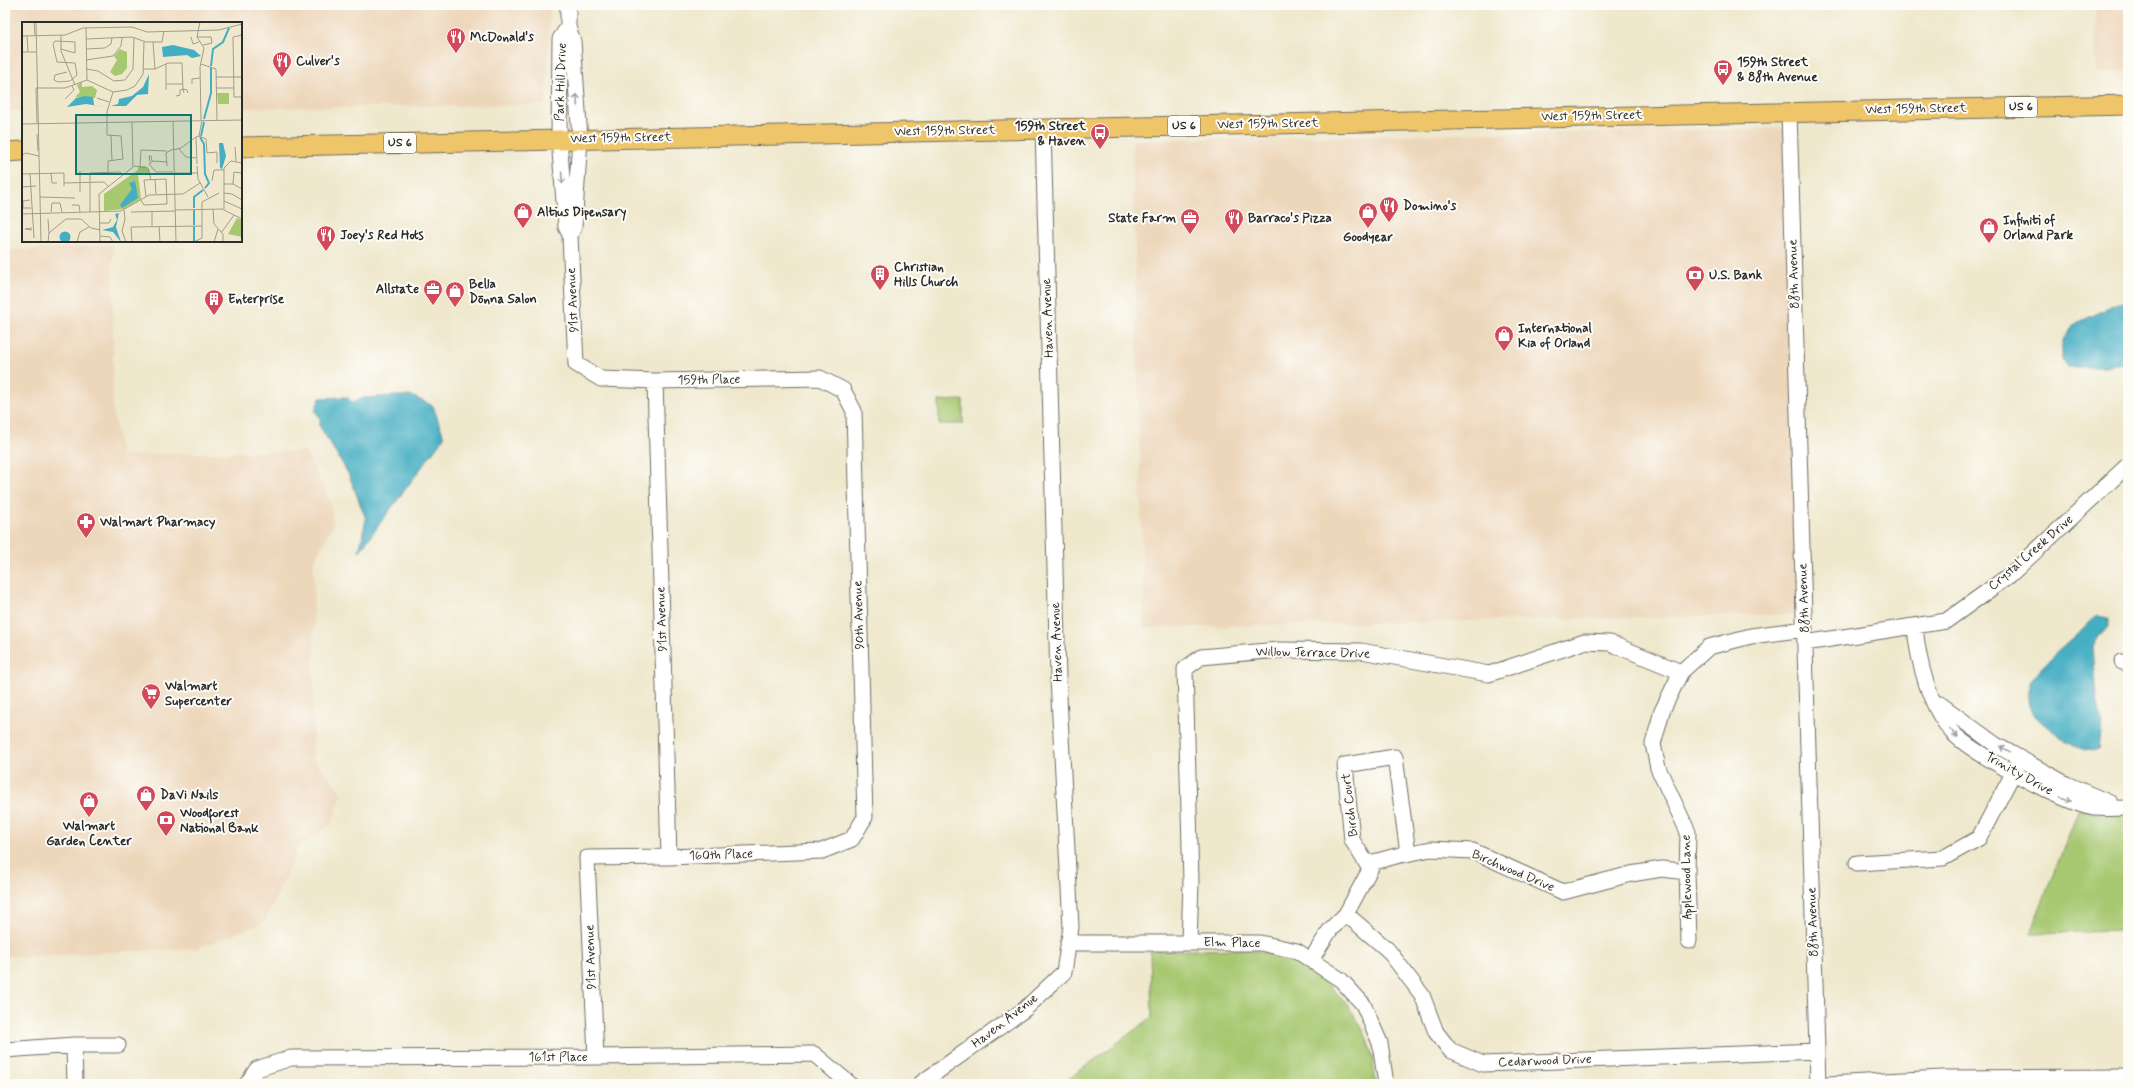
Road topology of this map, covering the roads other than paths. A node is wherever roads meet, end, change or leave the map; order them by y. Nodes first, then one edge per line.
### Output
1 (568, 5) edge
2 (568, 27) junction
3 (2128, 105) edge
4 (1789, 112) junction
5 (1043, 129) junction
6 (559, 139) junction
7 (580, 139) junction
8 (242, 147) edge
9 (22, 151) edge
10 (5, 152) edge
11 (570, 236) junction
12 (576, 364) joint
13 (655, 381) junction
14 (842, 390) joint
15 (2128, 465) edge
16 (1915, 627) junction
17 (1805, 636) junction
18 (1681, 672) junction
19 (1934, 700) junction
20 (2021, 758) junction
21 (2014, 772) junction
22 (2128, 808) edge
23 (852, 839) joint
24 (1408, 853) junction
25 (669, 857) junction
26 (587, 858) joint
27 (1857, 863) dead end
28 (1370, 869) junction
29 (1687, 872) junction
30 (1346, 914) junction
31 (1689, 941) dead end
32 (1068, 942) junction
33 (1189, 942) junction
34 (1310, 960) junction
35 (74, 1045) junction
36 (118, 1045) dead end
37 (5, 1050) edge
38 (1817, 1051) junction
39 (596, 1057) junction
40 (2128, 1077) edge
41 (75, 1084) edge
42 (248, 1084) edge
43 (850, 1084) edge
44 (920, 1084) edge
45 (1386, 1084) edge
46 (1818, 1084) edge
47 (1828, 1084) edge

1 - 2 street, Park Hill Drive
2 - 6 street, Park Hill Drive
7 -> 2 street, Park Hill Drive
3 - 4 main road, West 159th Street / US 6
4 - 5 main road, West 159th Street / US 6
4 - 17 street, 88th Avenue
5 - 7 main road, West 159th Street / US 6
5 - 32 street, Haven Avenue
6 - 7 main road, West 159th Street / US 6
6 - 8 main road, West 159th Street / US 6
6 -> 11 street, 91st Avenue
7 - 11 street, 91st Avenue
9 - 10 main road
11 - 12 street, 91st Avenue
12 - 13 street, 159th Place
13 - 14 street, 159th Place
13 - 25 street, 91st Avenue
14 - 23 street, 90th Avenue
15 - 16 street, Crystal Creek Drive
16 - 17 street, Crystal Creek Drive
16 - 19 street, Trinity Drive
17 - 18 street, Applewood Lane
17 - 38 street, 88th Avenue
18 - 29 street, Applewood Lane
18 - 33 street, Willow Terrace Drive
20 -> 19 street, Trinity Drive
19 -> 21 street, Trinity Drive
20 - 21 street
20 - 22 street, Trinity Drive
21 -> 22 street, Trinity Drive
21 - 27 street
23 - 25 street, 160th Place
24 - 28 street, Birchwood Drive
24 - 28 street, Birch Court
24 - 29 street, Birchwood Drive
25 - 26 street, 160th Place
26 - 39 street, 91st Avenue
28 - 30 street, Birchwood Drive
29 - 31 street, Applewood Lane
30 - 34 street, Birchwood Drive
30 - 38 street, Cedarwood Drive
32 - 33 street, Elm Place
32 - 44 street, Haven Avenue
33 - 34 street, Elm Place
34 - 45 street, Elm Place
35 - 36 street
35 - 37 street
35 - 41 street
38 - 46 street, 88th Avenue
39 - 42 street, 161st Place
39 - 43 street, 161st Place
40 - 47 street

